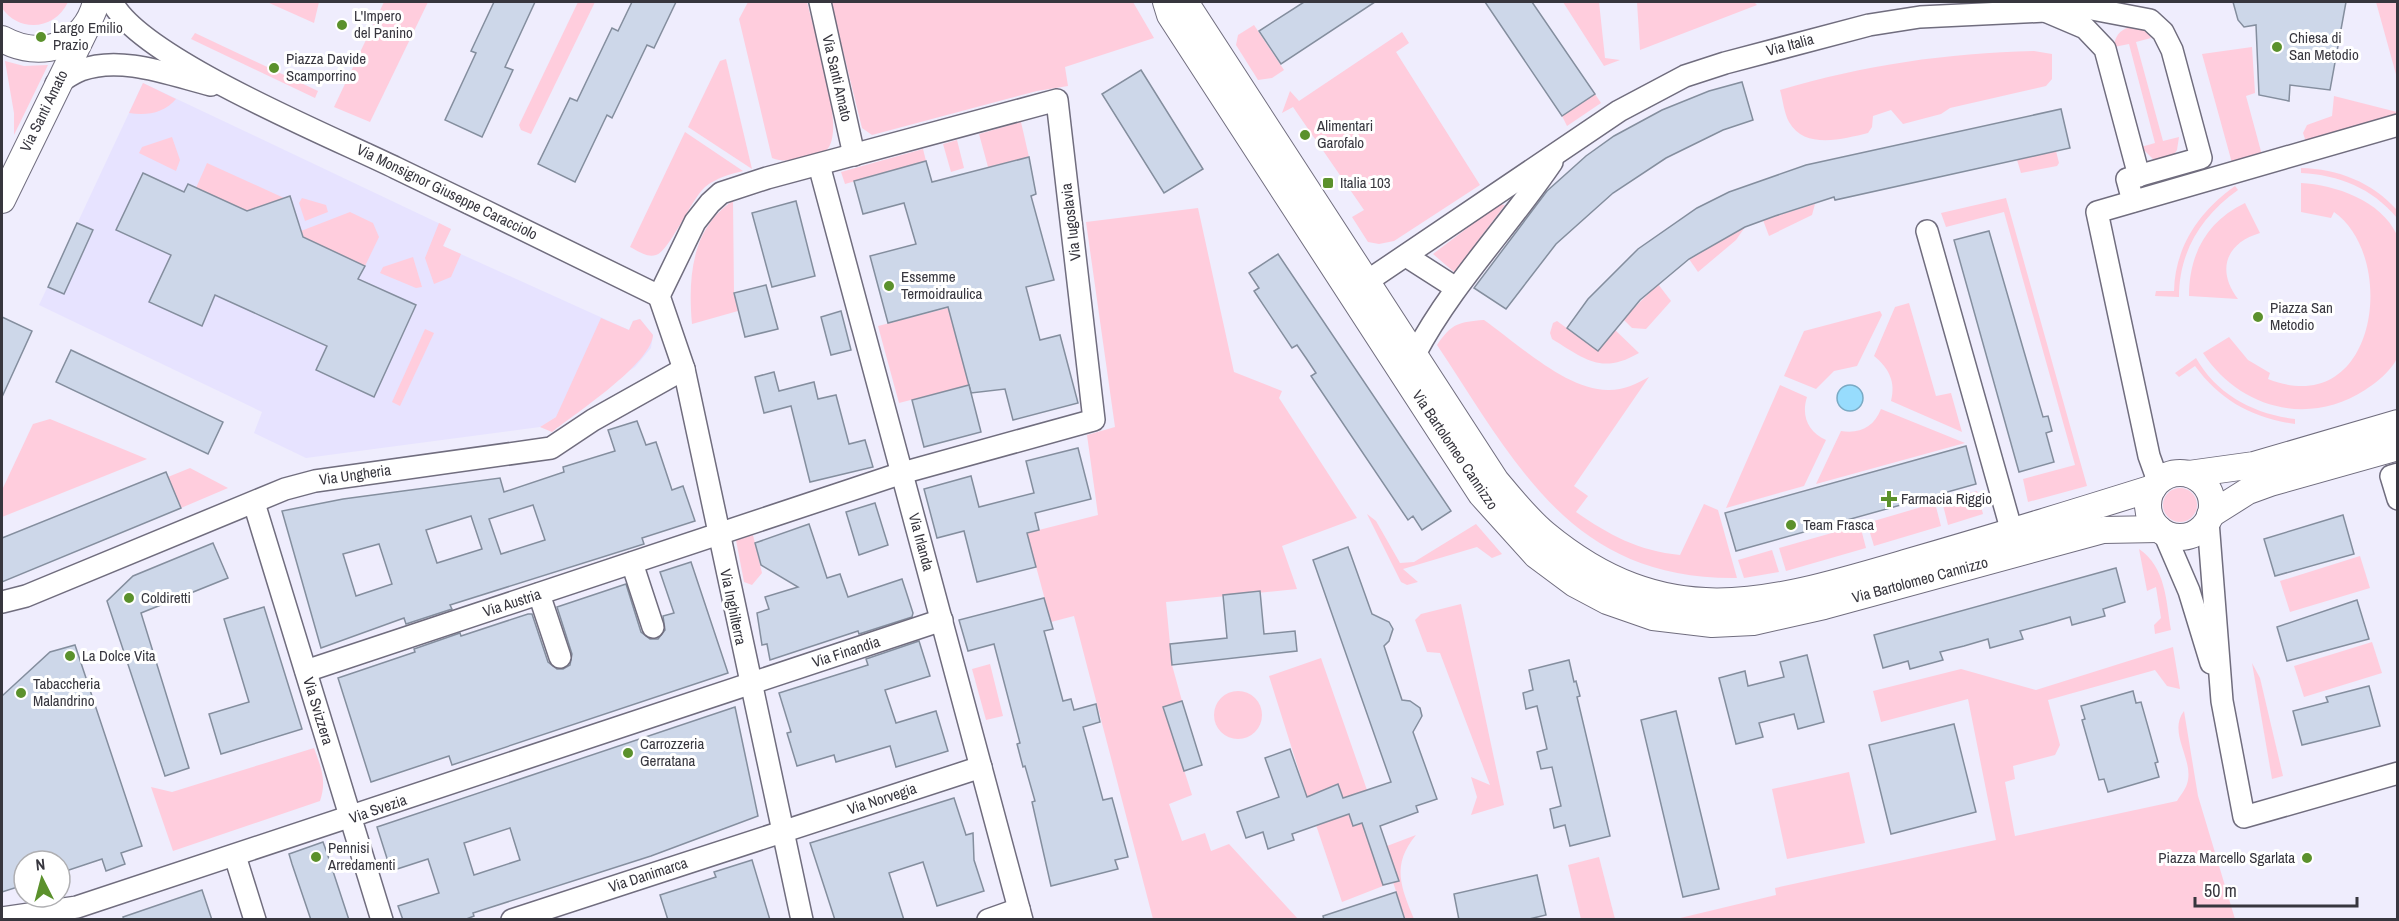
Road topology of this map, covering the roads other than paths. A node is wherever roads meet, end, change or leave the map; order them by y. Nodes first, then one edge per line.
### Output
1 (820, 2) edge
2 (1166, 2) edge
3 (1185, 2) edge
4 (104, 6) edge
5 (2045, 6) edge
6 (2, 39) edge
7 (61, 51) junction
8 (117, 65) junction
9 (56, 85) junction
10 (235, 90) junction
11 (2397, 125) edge
12 (1559, 152) junction
13 (854, 155) junction
14 (819, 165) junction
15 (2139, 176) junction
16 (2, 200) edge
17 (2133, 201) junction
18 (1928, 231) dead end
19 (1406, 256) junction
20 (1366, 282) junction
21 (1456, 288) junction
22 (659, 296) junction
23 (1415, 354) junction
24 (684, 369) junction
25 (2397, 423) edge
26 (2397, 447) edge
27 (902, 473) junction
28 (2189, 474) junction
29 (2394, 475) edge
30 (2155, 485) junction
31 (2397, 499) edge
32 (254, 503) junction
33 (2209, 518) junction
34 (2161, 531) junction
35 (2012, 532) junction
36 (718, 535) junction
37 (632, 563) junction
38 (538, 594) junction
39 (26, 596) junction
40 (2, 602) edge
41 (2, 615) edge
42 (942, 620) junction
43 (653, 627) dead end
44 (560, 657) dead end
45 (306, 671) junction
46 (750, 684) junction
47 (2222, 701) junction
48 (981, 767) junction
49 (2397, 773) edge
50 (351, 818) junction
51 (783, 831) junction
52 (235, 856) junction
53 (77, 913) edge
54 (1020, 914) edge
55 (2, 918) edge
56 (255, 920) edge
57 (382, 920) edge
58 (512, 920) edge
59 (802, 920) edge
60 (988, 920) edge

1 - 13 street, Via Santi Amato
2 - 34 street, Via Bartolomeo Cannizzo
3 - 20 street, Via Bartolomeo Cannizzo
4 - 7 street
4 - 10 street
5 - 12 street, Via Italia
5 - 15 street
5 - 15 street, Via Italia
6 - 7 street
7 - 8 street
7 - 9 street, Via Santi Amato
8 - 9 street
8 - 10 street
9 - 16 street, Via Santi Amato
10 - 22 street, Via Monsignor Giuseppe Caracciolo
11 - 17 street
12 - 19 street, Via Italia
12 - 21 street
13 - 14 street, Via Iugoslavia
13 - 27 street, Via Iugoslavia
14 - 22 street, Via Iugoslavia
14 - 27 street, Via Irlanda
15 - 17 street
17 - 30 street
18 - 35 street
19 - 20 street, Via Italia
19 - 21 street
20 - 23 street, Via Bartolomeo Cannizzo
21 - 23 street
22 - 24 street, Via Inghilterra
23 - 35 street, Via Bartolomeo Cannizzo
24 - 32 street, Via Ungheria
24 - 36 street, Via Inghilterra
25 - 28 street
26 - 33 street
27 - 36 street, Via Iugoslavia
27 - 42 street, Via Irlanda
28 - 30 street
28 - 33 street
29 - 31 street
30 - 34 street
30 - 35 street, Via Bartolomeo Cannizzo
32 - 39 street, Via Ungheria
32 - 45 street, Via Svizzera
33 - 34 street
33 - 47 street
34 - 47 street
36 - 37 street, Via Austria
36 - 46 street, Via Inghilterra
37 - 38 street, Via Austria
37 - 43 street
38 - 44 street
38 - 45 street, Via Austria
39 - 40 street
39 - 41 street
42 - 46 street, Via Finandia
42 - 48 street, Via Irlanda
45 - 50 street, Via Svizzera
46 - 50 street, Via Svezia
46 - 51 street, Via Inghilterra
47 - 49 street
48 - 51 street, Via Norvegia
48 - 54 street, Via Irlanda
50 - 52 street, Via Svezia
50 - 57 street, Via Svizzera
51 - 58 street, Via Danimarca
51 - 59 street, Via Inghilterra
52 - 53 street, Via Svezia
52 - 56 street
53 - 55 street, Via Svezia
54 - 60 street

